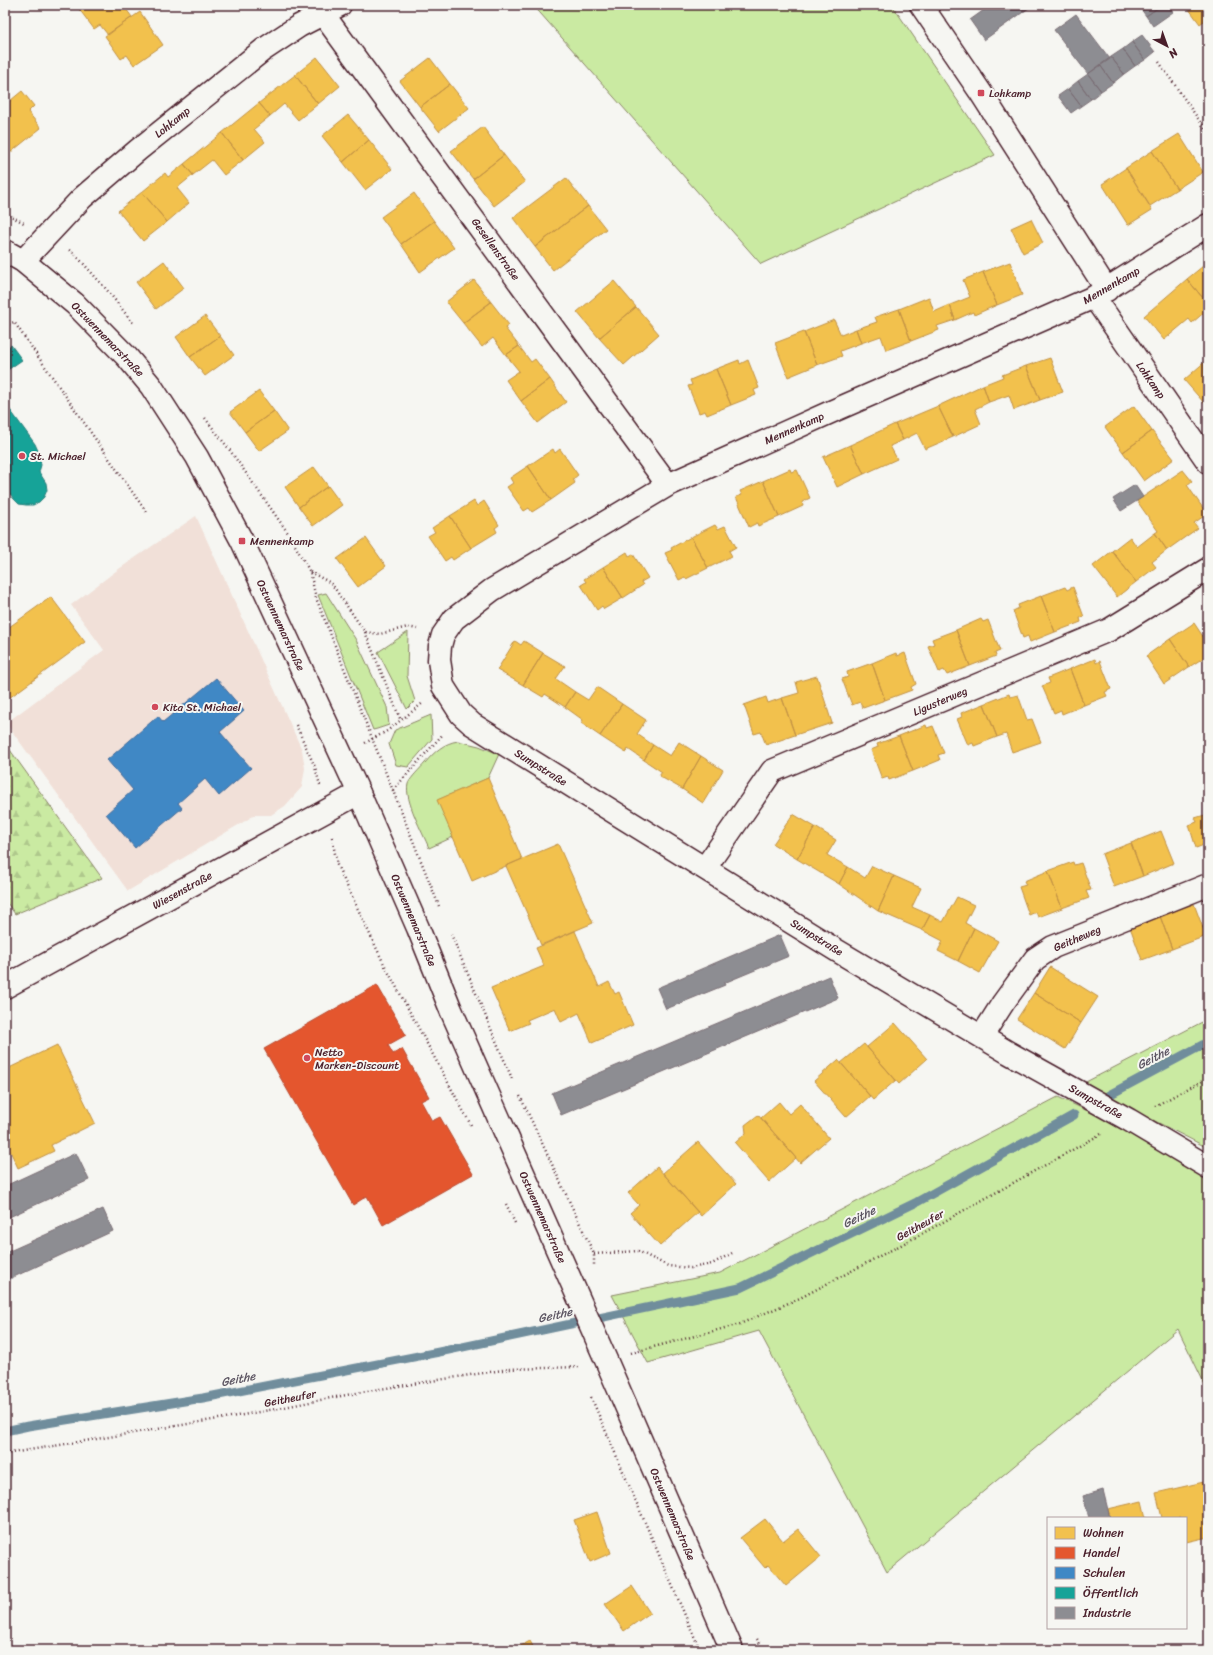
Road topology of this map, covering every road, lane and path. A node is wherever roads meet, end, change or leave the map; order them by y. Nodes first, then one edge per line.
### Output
1 (921, 5) edge
2 (331, 10) edge
3 (1159, 62) dead end
4 (1208, 133) edge
5 (1208, 224) edge
6 (14, 256) edge
7 (1100, 293) junction
8 (5, 326) edge
9 (1208, 462) edge
10 (668, 485) junction
11 (147, 513) dead end
12 (1208, 569) edge
13 (365, 632) junction
14 (443, 635) junction
15 (443, 686) junction
16 (461, 714) junction
17 (400, 721) junction
18 (296, 724) dead end
19 (373, 739) junction
20 (394, 790) junction
21 (359, 793) junction
22 (327, 811) junction
23 (705, 868) junction
24 (1208, 886) edge
25 (441, 911) dead end
26 (450, 933) dead end
27 (5, 987) edge
28 (982, 1036) junction
29 (1208, 1078) edge
30 (514, 1083) dead end
31 (517, 1090) dead end
32 (1129, 1120) junction
33 (474, 1131) dead end
34 (1208, 1166) edge
35 (505, 1199) dead end
36 (517, 1227) dead end
37 (734, 1252) dead end
38 (594, 1254) junction
39 (594, 1267) dead end
40 (627, 1354) dead end
41 (580, 1361) dead end
42 (579, 1367) junction
43 (582, 1374) dead end
44 (591, 1396) dead end
45 (5, 1454) edge
46 (700, 1650) edge
47 (732, 1650) edge

1 - 7 street, Lohkamp
2 - 6 street, Lohkamp
2 - 10 street, Gesellenstraße
3 - 4 path
5 - 7 street, Mennenkamp
6 - 21 street, Ostwennemarstraße
7 - 9 street, Lohkamp
7 - 10 street, Mennenkamp
8 - 11 path
10 - 14 street, Mennenkamp
12 - 23 street, Ligusterweg
13 - 14 path
13 - 17 path
13 - 19 path
14 - 15 street, Mennenkamp
15 - 16 street, Sumpstraße
15 - 17 path
16 - 20 path
16 - 23 street, Sumpstraße
17 - 19 path
18 - 22 path
19 - 20 path
20 - 25 path
21 - 22 street, Wiesenstraße
21 - 47 street, Ostwennemarstraße
22 - 27 street, Wiesenstraße
22 - 33 path
23 - 28 street, Sumpstraße
24 - 28 street, Geitheweg
26 - 30 path
28 - 32 street, Sumpstraße
29 - 32 path, Geitheufer
31 - 38 path
32 - 34 street, Sumpstraße
32 - 40 path, Geitheufer
35 - 36 path
37 - 38 path
38 - 39 path
41 - 42 path
42 - 43 path
42 - 45 path, Geitheufer
44 - 46 path

